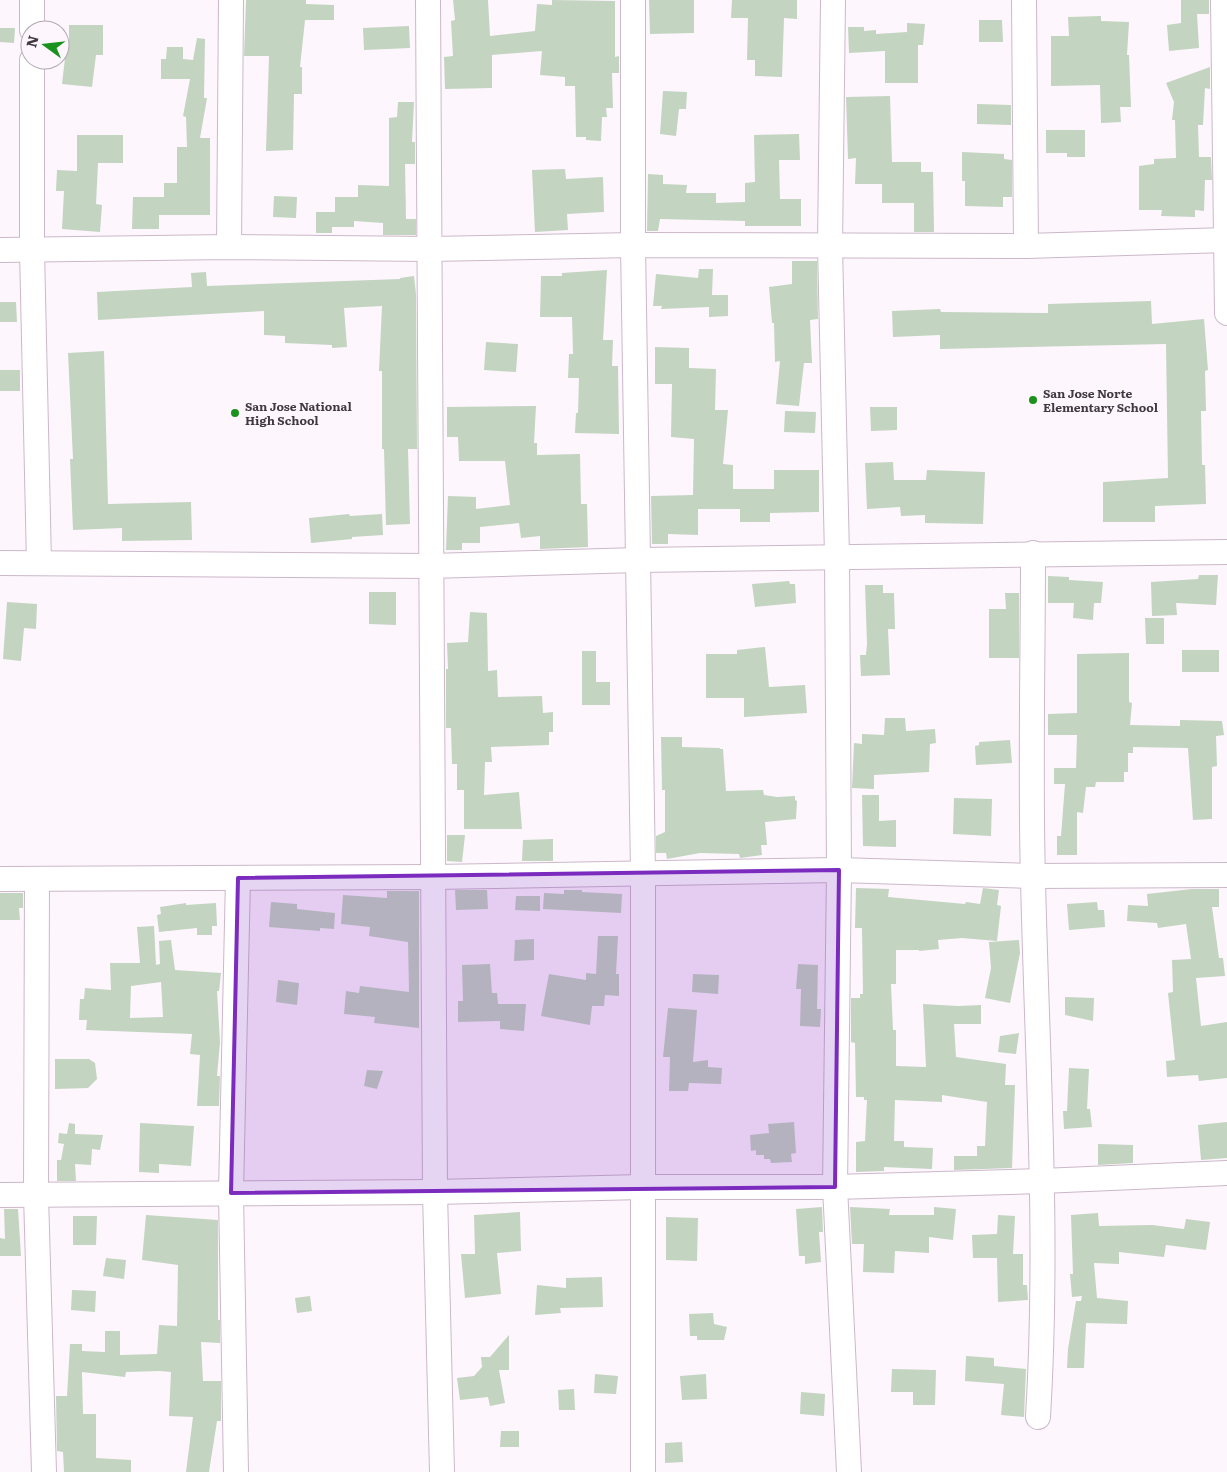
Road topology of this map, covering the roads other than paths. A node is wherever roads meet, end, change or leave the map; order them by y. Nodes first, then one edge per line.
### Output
1 (32, 0) edge
2 (231, 0) edge
3 (428, 0) edge
4 (633, 0) edge
5 (833, 0) edge
6 (1024, 0) edge
7 (1223, 0) edge
8 (32, 20) edge
9 (32, 70) edge
10 (1226, 240) edge
11 (633, 245) junction
12 (830, 246) junction
13 (1026, 246) junction
14 (229, 247) junction
15 (430, 249) junction
16 (0, 250) edge
17 (32, 250) junction
18 (1227, 313) edge
19 (1227, 552) edge
20 (1033, 553) junction
21 (837, 556) junction
22 (638, 560) junction
23 (39, 563) junction
24 (0, 564) edge
25 (430, 566) junction
26 (839, 870) junction
27 (643, 873) junction
28 (1227, 875) edge
29 (433, 876) junction
30 (1033, 876) junction
31 (238, 878) junction
32 (0, 879) edge
33 (37, 879) junction
34 (1227, 1173) edge
35 (1042, 1182) junction
36 (835, 1186) junction
37 (642, 1187) junction
38 (434, 1192) junction
39 (232, 1193) junction
40 (0, 1195) edge
41 (36, 1195) junction
42 (1038, 1417) dead end
43 (44, 1472) edge
44 (236, 1472) edge
45 (442, 1472) edge
46 (644, 1472) edge
47 (849, 1472) edge

1 - 8 street
2 - 14 street
3 - 15 street
4 - 11 street
5 - 12 street
6 - 13 street
7 - 10 street
9 - 17 street
10 - 13 street
10 - 18 street
11 - 12 street
11 - 15 street
11 - 22 street
12 - 13 street
12 - 21 street
14 - 15 street
14 - 17 street
15 - 25 street
16 - 17 street
17 - 23 street
19 - 20 street
20 - 21 street
20 - 30 street
21 - 22 street
21 - 26 street
22 - 25 street
22 - 27 street
23 - 24 street
23 - 25 street
25 - 29 street
26 - 27 street
26 - 30 street
26 - 36 street
27 - 29 street
27 - 37 street
28 - 30 street
29 - 31 street
29 - 38 street
30 - 35 street
31 - 33 street
31 - 39 street
32 - 33 street
33 - 41 street
34 - 35 street
35 - 36 street
35 - 42 street
36 - 37 street
36 - 47 street
37 - 38 street
37 - 46 street
38 - 39 street
38 - 45 street
39 - 41 street
39 - 44 street
40 - 41 street
41 - 43 street

